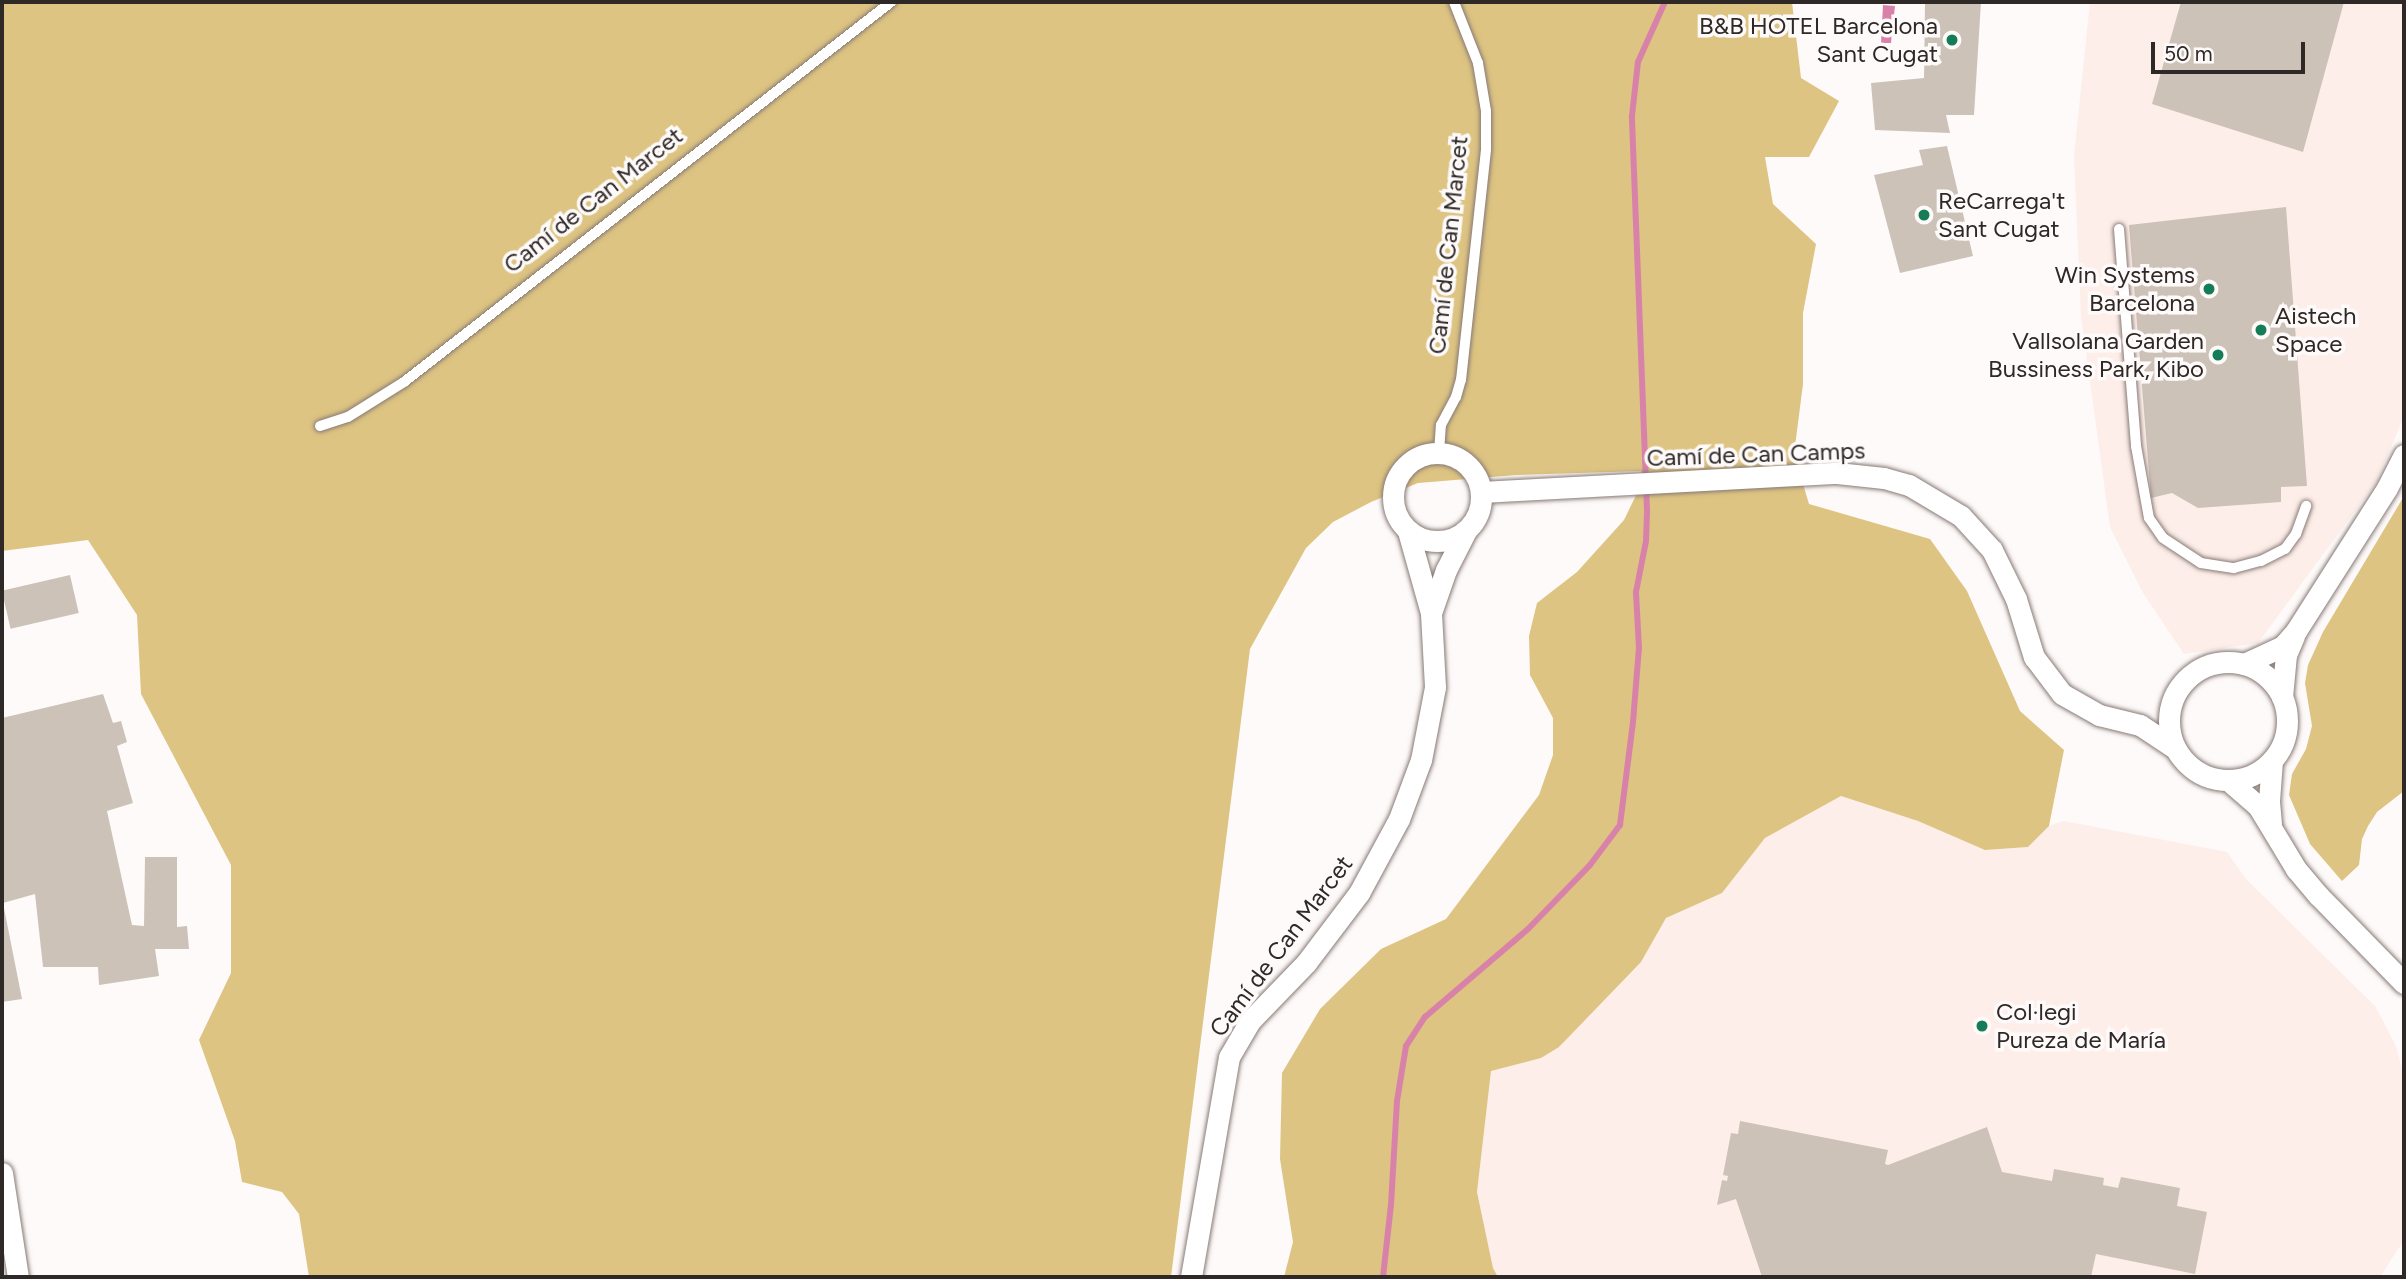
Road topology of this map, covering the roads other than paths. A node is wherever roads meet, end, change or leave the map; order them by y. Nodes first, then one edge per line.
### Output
1 (891, 2) edge
2 (1454, 2) edge
3 (2119, 229) dead end
4 (320, 426) dead end
5 (1439, 452) junction
6 (2404, 455) edge
7 (1481, 492) junction
8 (2306, 506) dead end
9 (1467, 529) junction
10 (1408, 531) junction
11 (1431, 613) junction
12 (2297, 631) junction
13 (2244, 664) junction
14 (2174, 696) junction
15 (2282, 697) junction
16 (2119, 719) junction
17 (2176, 749) junction
18 (2273, 760) junction
19 (2228, 780) junction
20 (2271, 825) junction
21 (2404, 983) edge
22 (2, 1173) edge
23 (18, 1277) edge
24 (1191, 1277) edge

1 - 4 lane, Camí de Can Marcet
2 - 5 lane, Camí de Can Marcet
3 - 8 lane
5 - 7 street
5 - 10 street
6 - 12 street
7 - 9 street
7 - 16 street, Camí de Can Camps
9 - 10 street
9 - 11 street, Camí de Can Marcet
10 - 11 street, Camí de Can Marcet
11 - 24 street, Camí de Can Marcet
12 - 13 street
12 - 15 street
13 - 14 street
13 - 15 street
14 - 16 street
14 - 17 street
15 - 18 street
16 - 17 street, Camí de Can Camps
17 - 19 street
18 - 19 street
18 - 20 street
19 - 20 street
20 - 21 street
22 - 23 street

